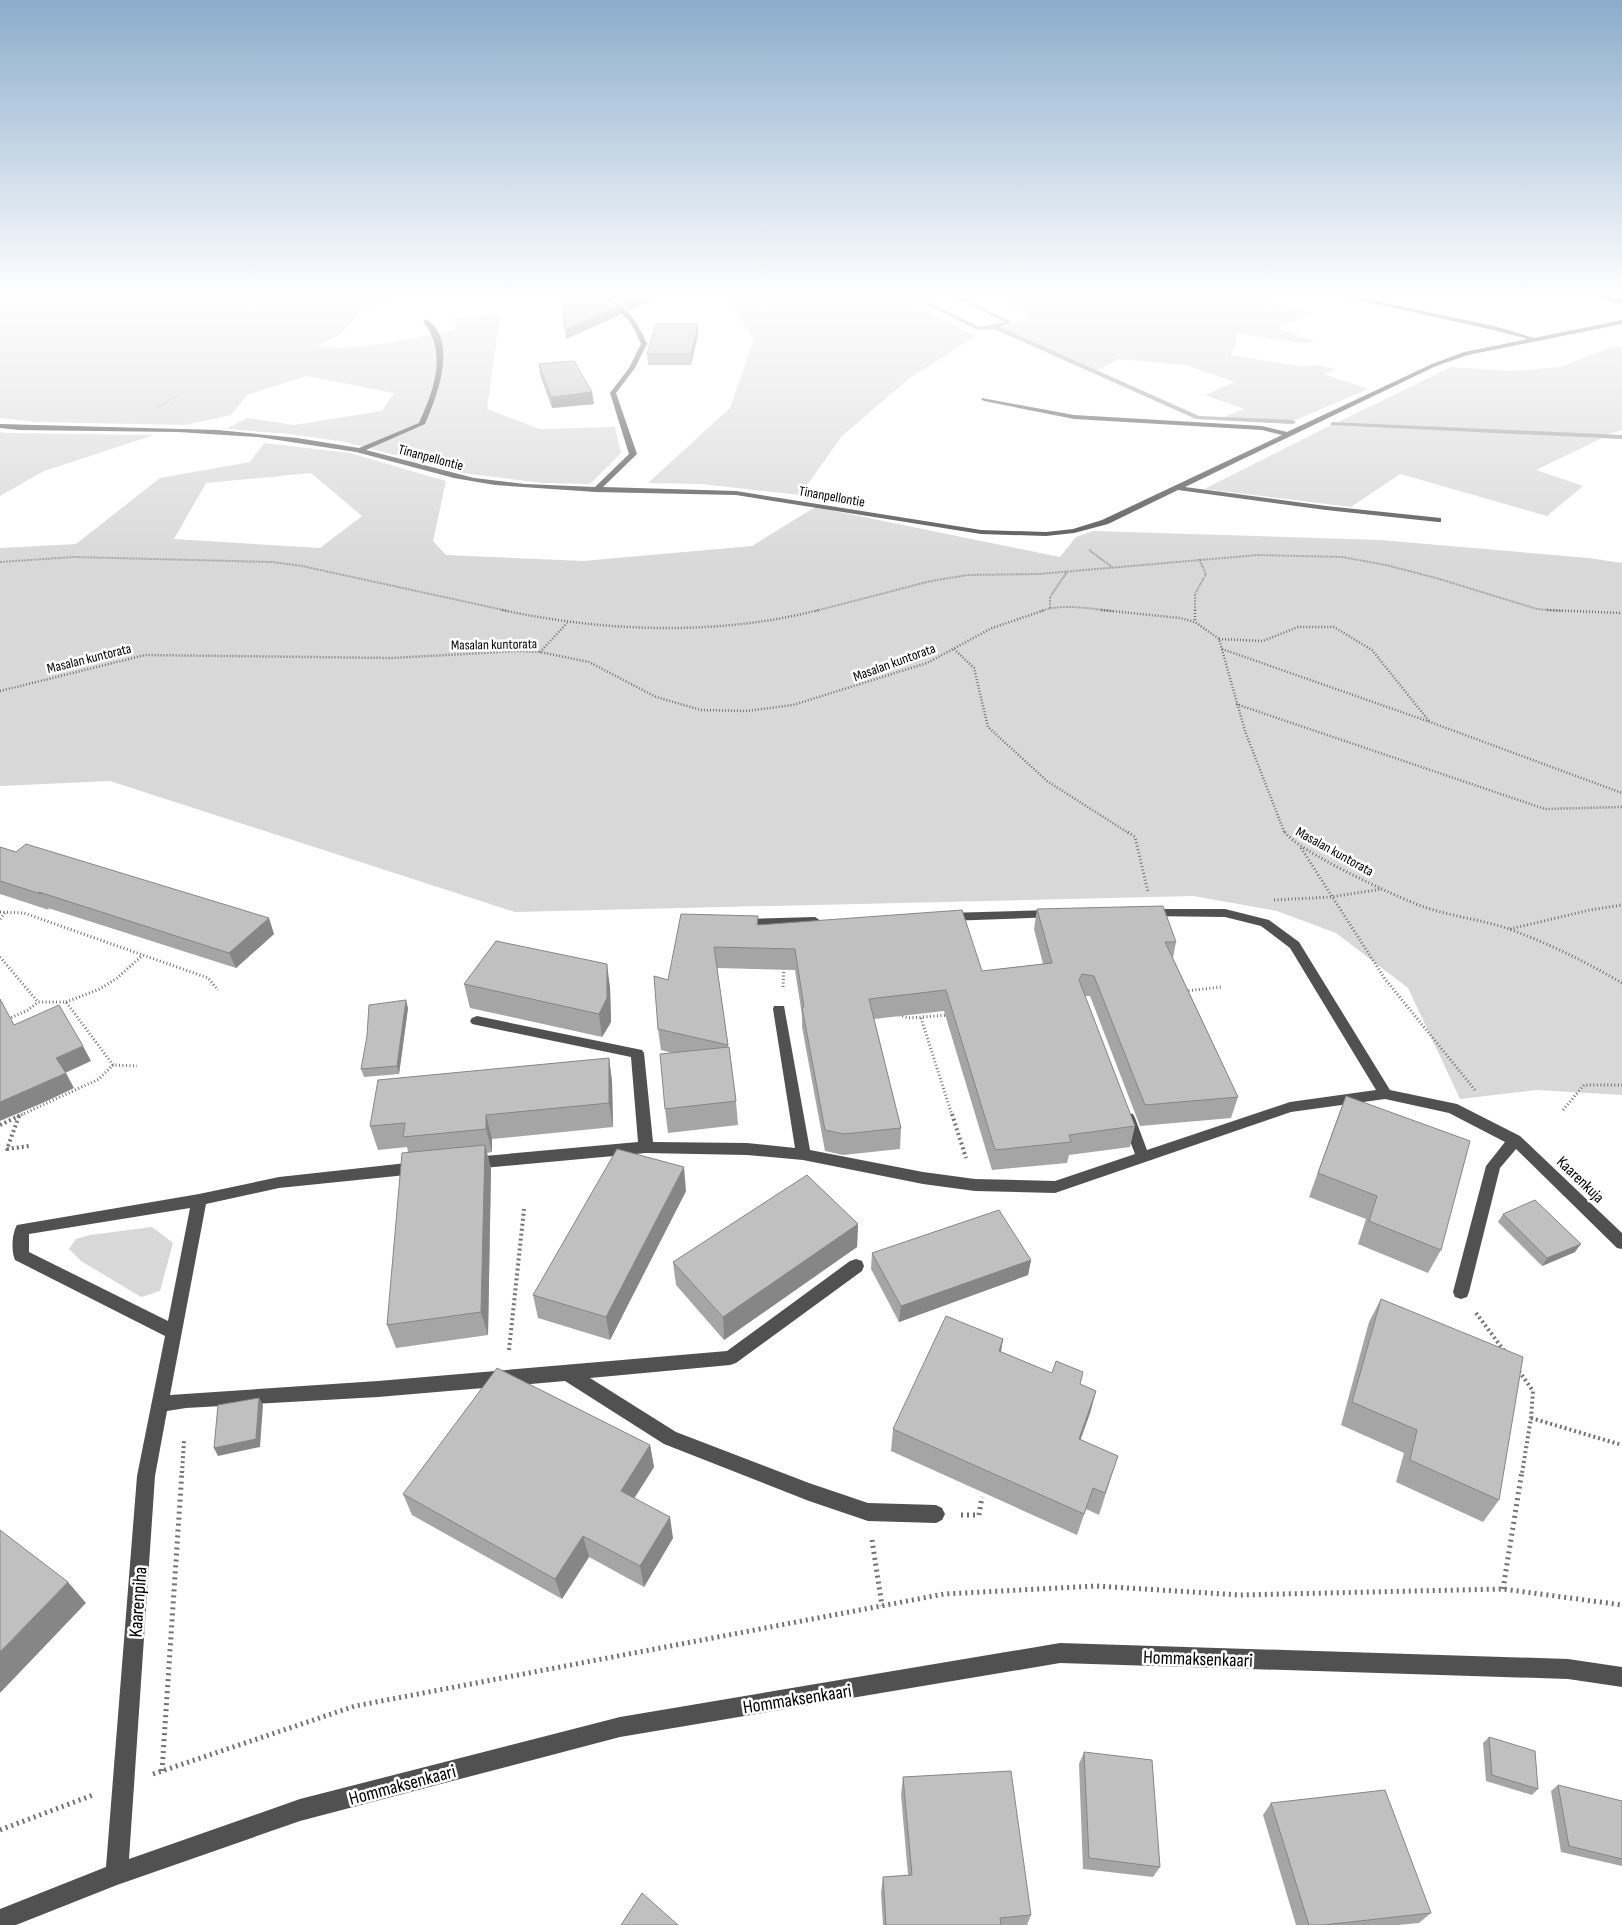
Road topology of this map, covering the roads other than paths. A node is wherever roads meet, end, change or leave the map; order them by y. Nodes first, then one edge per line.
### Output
1 (436, 386) edge
2 (619, 386) edge
3 (1391, 386) edge
4 (984, 399) dead end
5 (0, 426) edge
6 (1290, 435) junction
7 (361, 450) junction
8 (1179, 488) junction
9 (596, 490) junction
10 (1438, 520) dead end
11 (1133, 913) edge
12 (1064, 914) edge
13 (936, 918) edge
14 (828, 921) edge
15 (727, 923) edge
16 (779, 1009) road end
17 (477, 1021) dead end
18 (1385, 1094) junction
19 (1122, 1102) edge
20 (1515, 1140) junction
21 (646, 1147) junction
22 (802, 1154) junction
23 (1143, 1157) junction
24 (461, 1164) edge
25 (432, 1167) edge
26 (199, 1200) junction
27 (1622, 1243) edge
28 (856, 1266) dead end
29 (1462, 1292) road end
30 (173, 1332) junction
31 (567, 1373) junction
32 (160, 1404) junction
33 (936, 1514) dead end
34 (1622, 1677) edge
35 (116, 1874) junction
36 (0, 1920) edge

1 - 7 street
2 - 9 street
3 - 6 street, Tinanpellontie
4 - 6 street
5 - 7 street, Tinanpellontie
6 - 8 street, Tinanpellontie
7 - 9 street, Tinanpellontie
8 - 9 street, Tinanpellontie
8 - 10 street
11 - 18 street
12 - 13 street
14 - 15 street
16 - 22 street
17 - 21 street
18 - 20 street, Kaarenkuja
18 - 23 street, Kaarenkuja
19 - 23 street
20 - 27 street, Kaarenkuja
20 - 29 street
21 - 22 street, Kaarenkuja
21 - 24 street, Kaarenkuja
22 - 23 street, Kaarenkuja
25 - 26 street
26 - 30 street, Kaarenpiha
26 - 30 street
28 - 31 street
30 - 32 street, Kaarenpiha
31 - 32 street
31 - 33 street
32 - 35 street, Kaarenpiha
34 - 35 street, Hommaksenkaari
35 - 36 street, Hommaksenkaari

